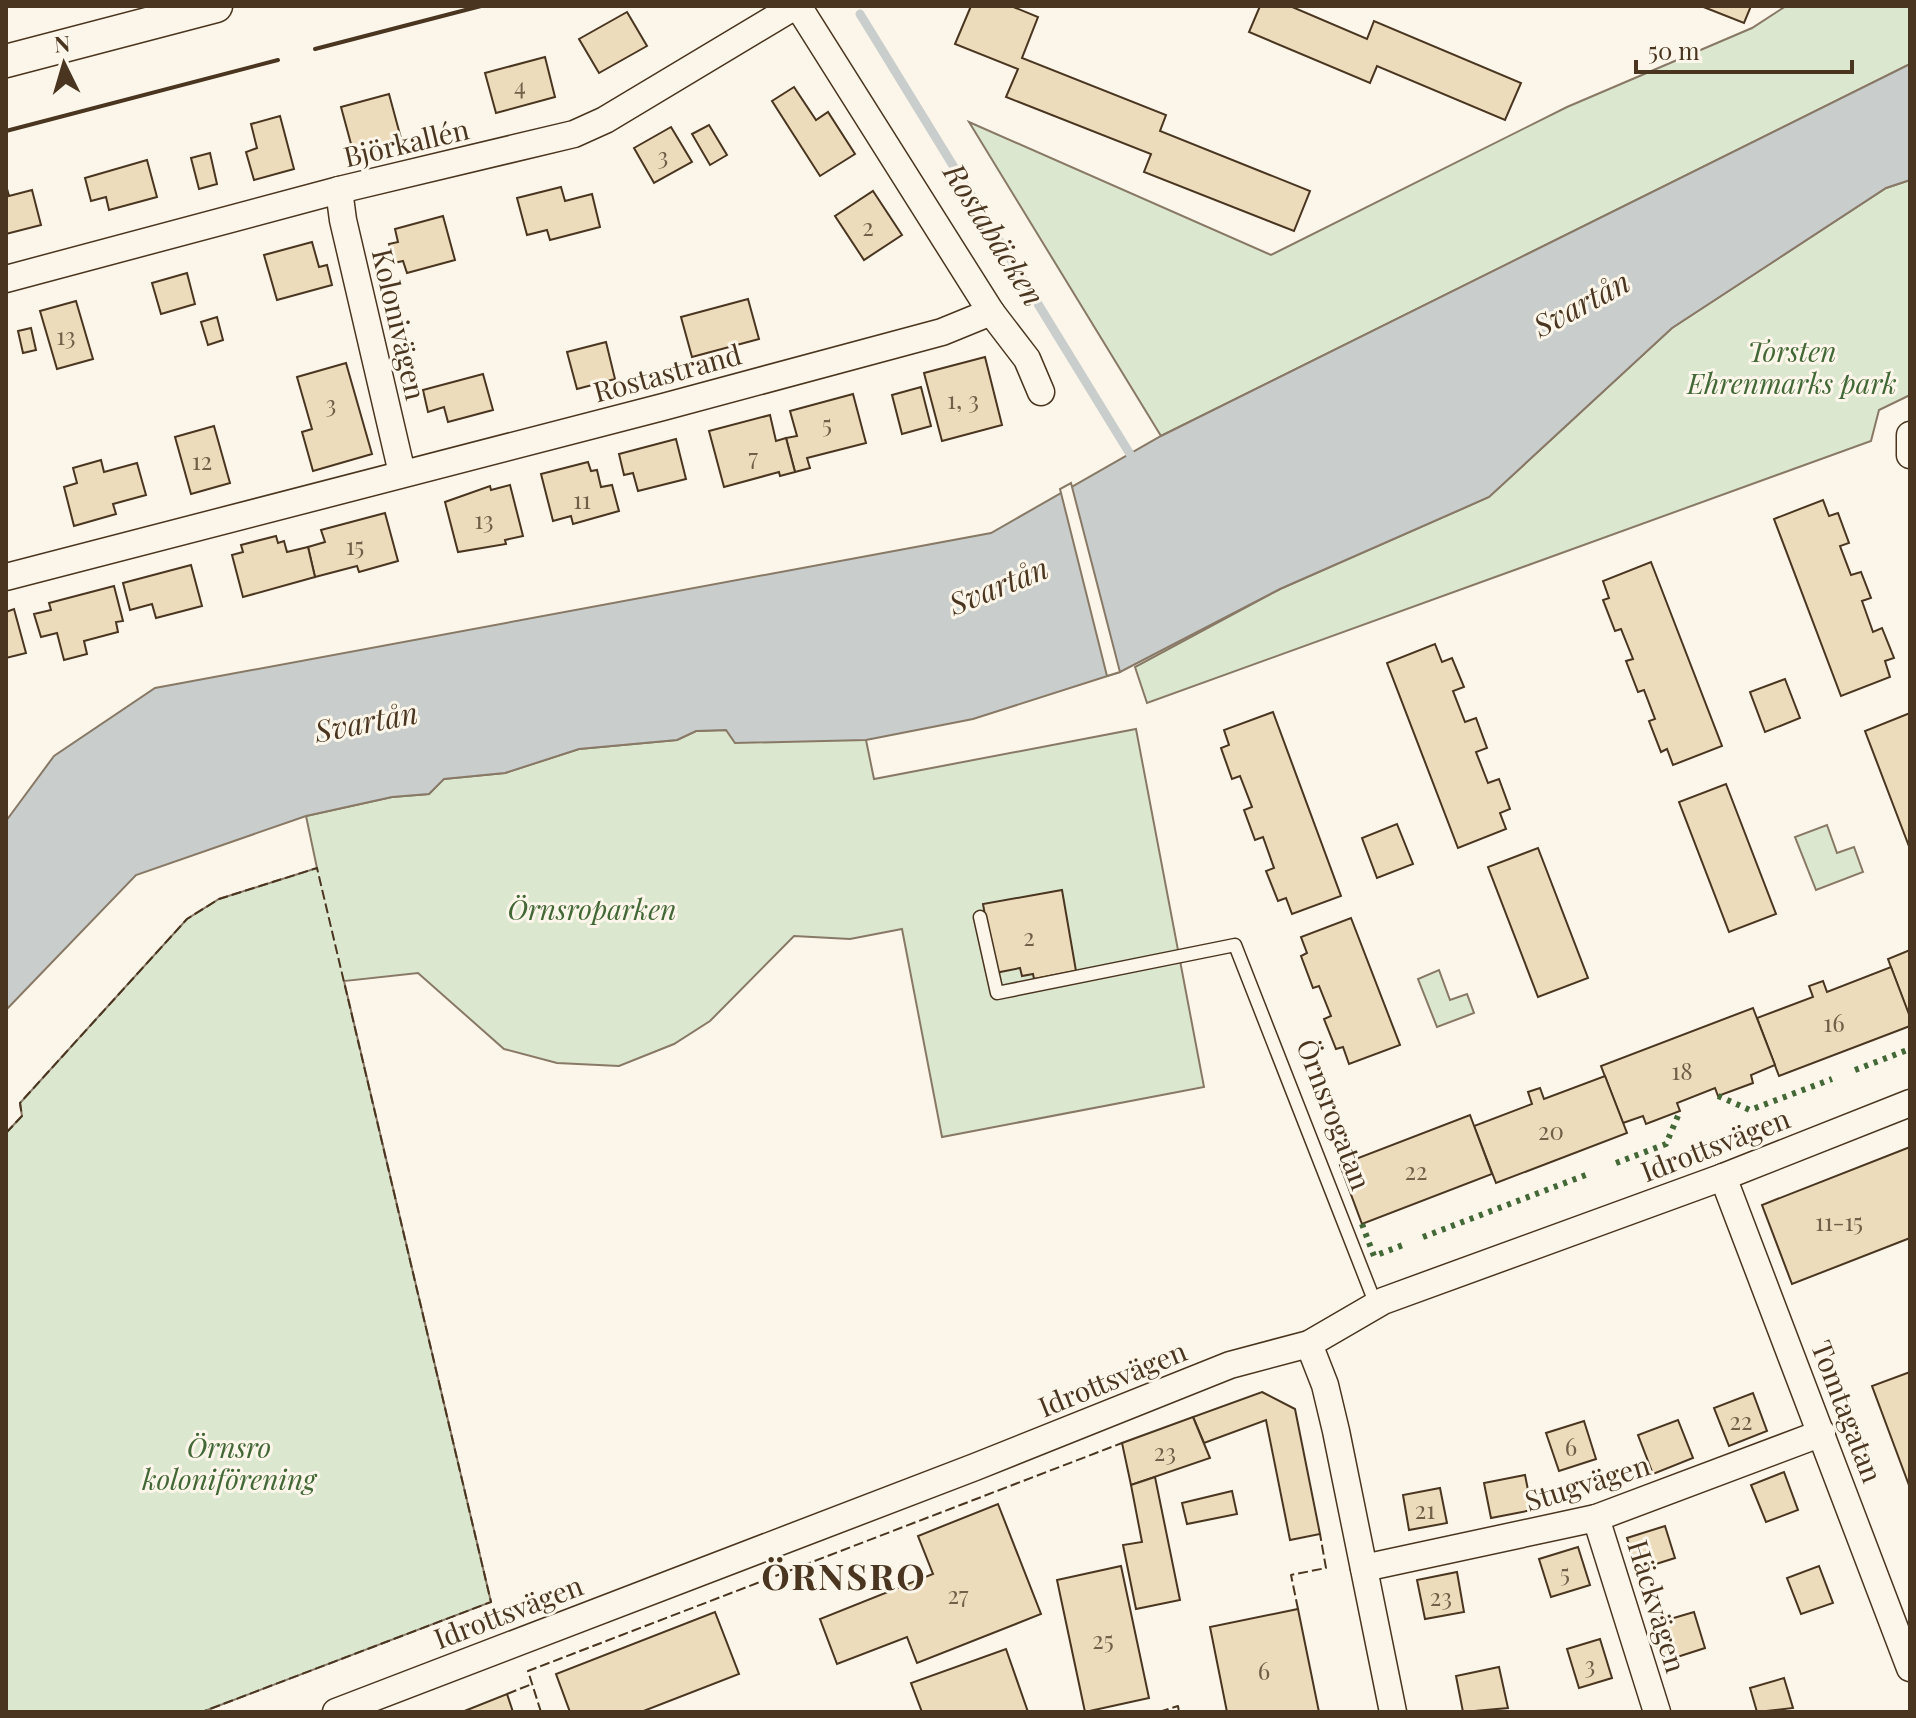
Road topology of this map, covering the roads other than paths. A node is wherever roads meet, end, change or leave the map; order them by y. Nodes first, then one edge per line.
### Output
1 (216, 6) edge
2 (796, 6) edge
3 (6, 61) edge
4 (339, 190) junction
5 (6, 279) edge
6 (991, 312) junction
7 (1041, 392) dead end
8 (1910, 435) edge
9 (1910, 455) edge
10 (402, 473) junction
11 (6, 577) edge
12 (980, 917) dead end
13 (1910, 1103) edge
14 (1723, 1177) junction
15 (1376, 1305) junction
16 (1309, 1344) junction
17 (1822, 1433) junction
18 (1596, 1518) junction
19 (1364, 1568) junction
20 (1910, 1668) edge
21 (336, 1712) edge
22 (1393, 1712) edge
23 (1657, 1712) edge

1 - 3 street
2 - 4 street, Björkallén
2 - 6 street
4 - 5 street, Björkallén
4 - 10 street, Kolonivägen
6 - 7 street
6 - 10 street, Rostastrand
8 - 9 street
10 - 11 street, Rostastrand
12 - 15 lane, Örnsrogatan
13 - 14 street, Idrottsvägen
14 - 15 street, Idrottsvägen
14 - 17 street, Tomtagatan
15 - 16 street, Idrottsvägen
16 - 19 street
16 - 21 street, Idrottsvägen
17 - 18 street, Stugvägen
17 - 20 street, Tomtagatan
18 - 19 street, Stugvägen
18 - 23 street, Häckvägen
19 - 22 street

